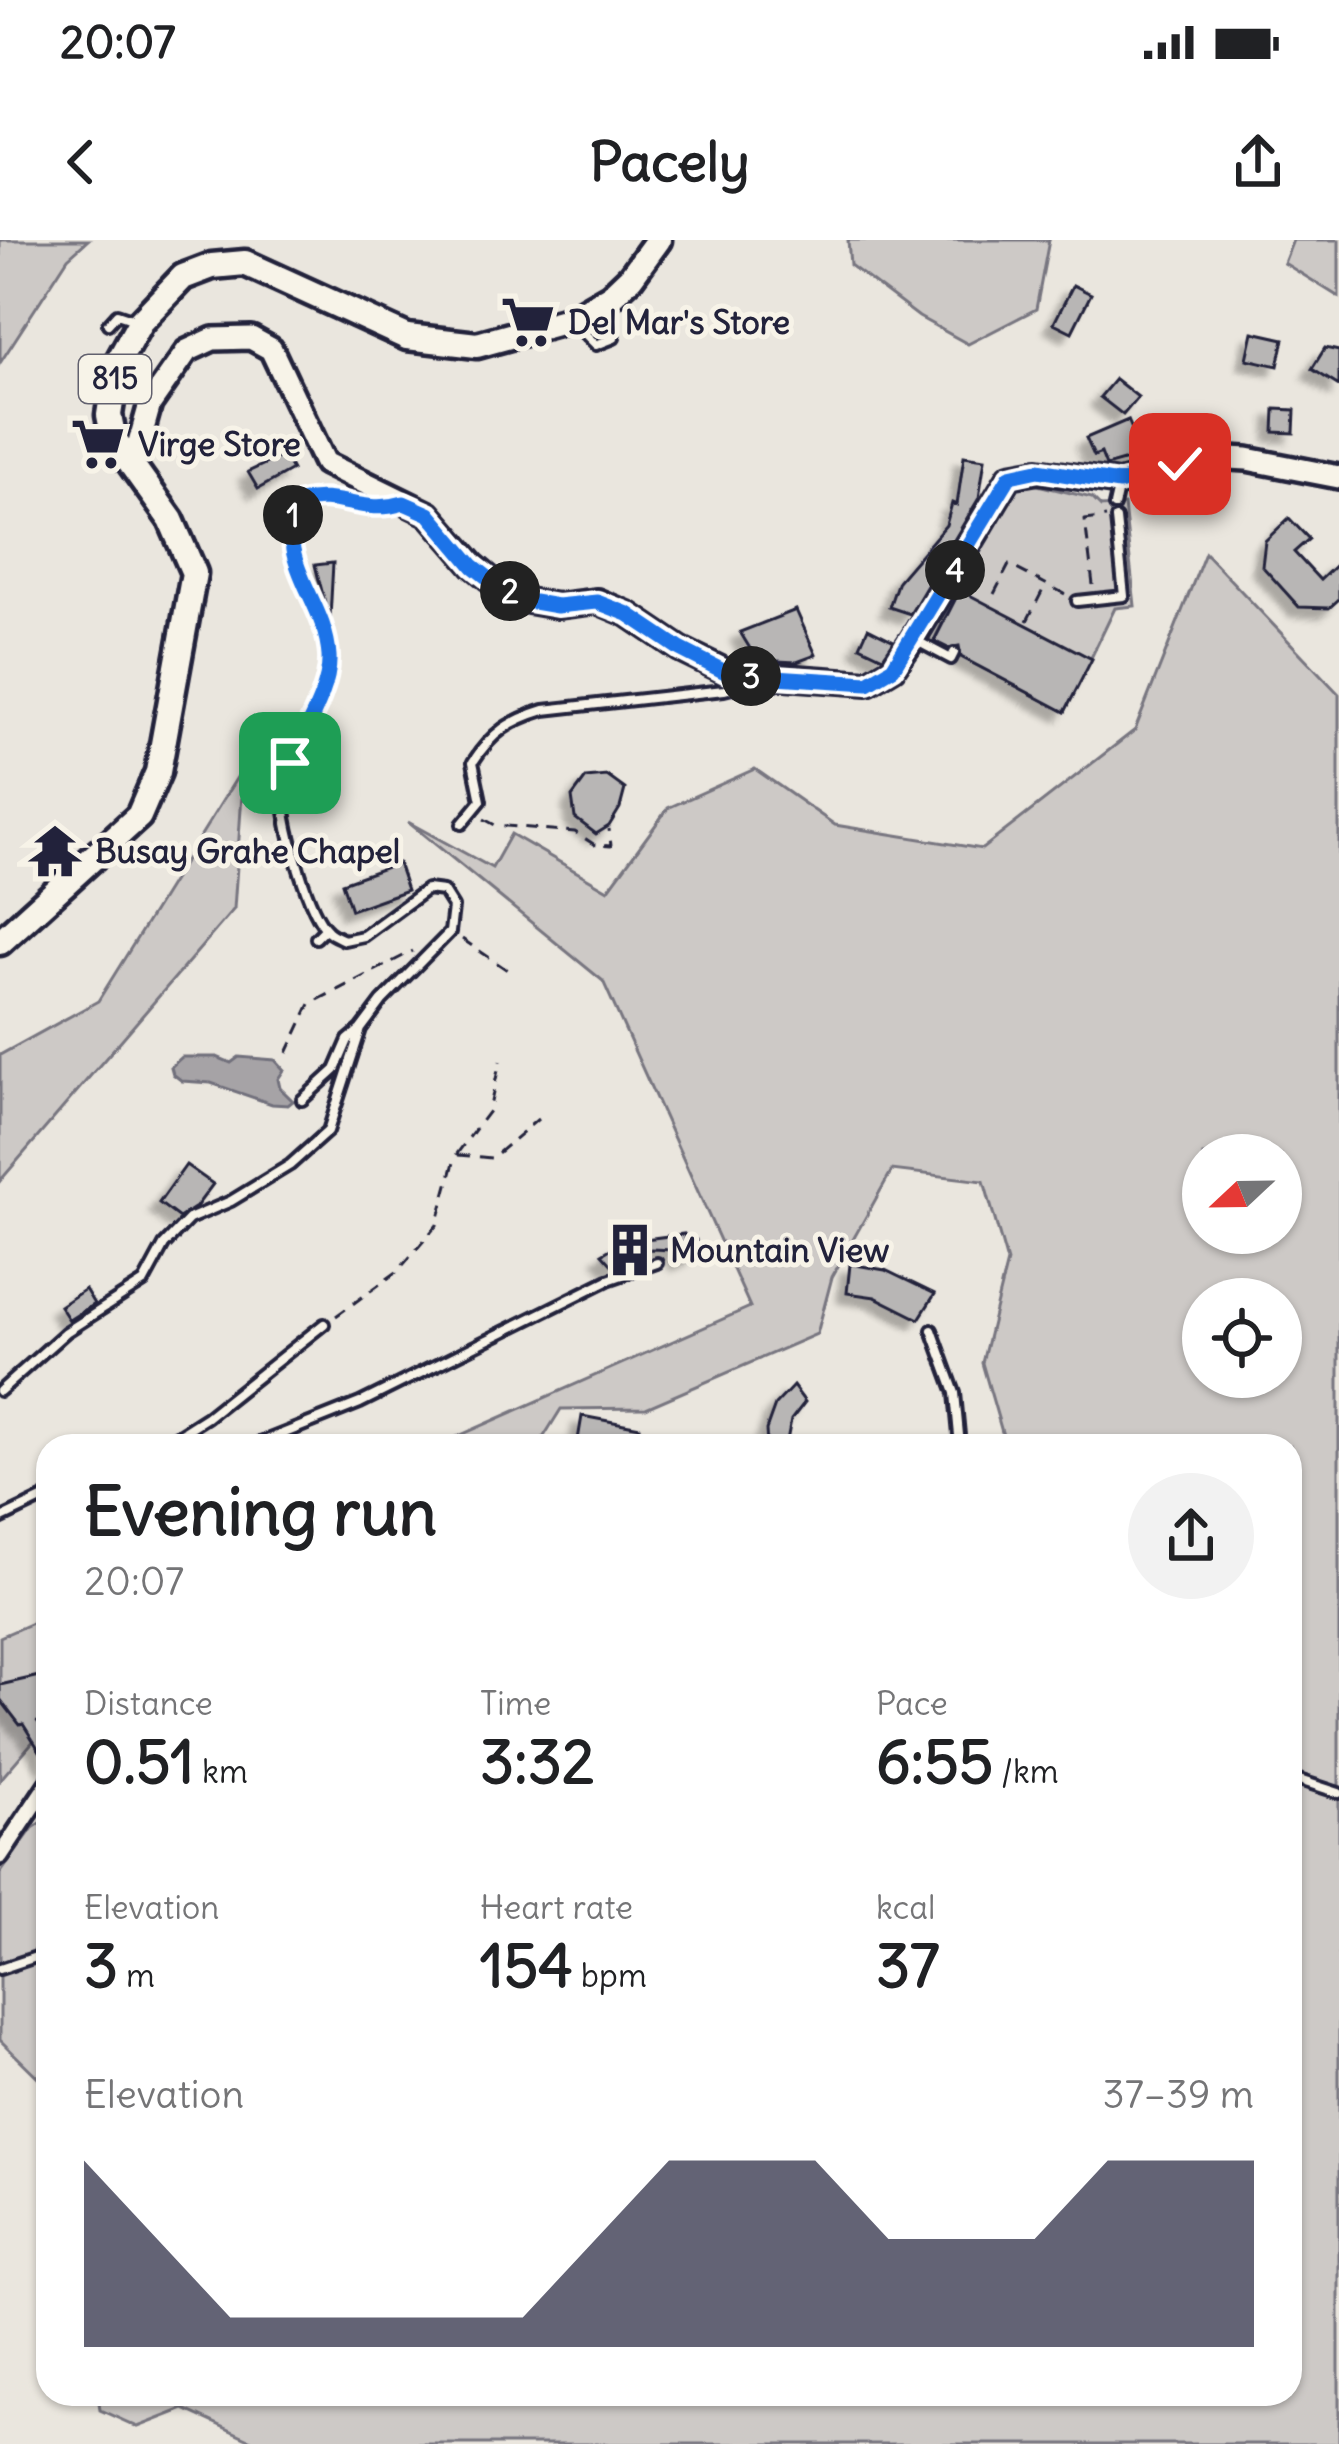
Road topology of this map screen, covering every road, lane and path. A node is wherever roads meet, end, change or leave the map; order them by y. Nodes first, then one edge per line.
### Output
1 (658, 240) edge
2 (572, 320) junction
3 (140, 322) junction
4 (108, 324) dead end
5 (614, 338) dead end
6 (133, 465) junction
7 (1339, 477) edge
8 (404, 503) junction
9 (1102, 518) dead end
10 (1116, 520) dead end
11 (1046, 584) junction
12 (994, 594) dead end
13 (1094, 599) junction
14 (1077, 601) joint
15 (1028, 621) dead end
16 (913, 639) junction
17 (954, 653) dead end
18 (763, 678) junction
19 (472, 813) junction
20 (462, 824) dead end
21 (609, 829) dead end
22 (325, 929) junction
23 (450, 932) junction
24 (316, 938) dead end
25 (0, 942) edge
26 (427, 959) junction
27 (509, 971) dead end
28 (361, 1029) junction
29 (287, 1053) dead end
30 (500, 1061) dead end
31 (302, 1100) dead end
32 (538, 1119) dead end
33 (456, 1155) junction
34 (657, 1263) dead end
35 (324, 1324) joint
36 (932, 1330) dead end
37 (0, 1390) edge
38 (176, 1434) edge
39 (283, 1434) edge
40 (959, 1434) edge
41 (36, 1502) edge
42 (0, 1520) edge
43 (1302, 1781) edge
44 (1339, 1793) edge
45 (36, 1802) edge
46 (0, 1856) edge
47 (36, 1957) edge
48 (0, 1969) edge

1 - 2 main road, 815
2 - 3 main road, 815
2 - 5 lane
3 - 4 lane
3 - 6 main road, 815
6 - 8 street
6 - 25 main road, 815
7 - 16 street
8 - 18 street
8 - 22 lane
9 - 13 path
10 - 13 lane
11 - 12 path
11 - 14 path
11 - 15 path
13 - 14 lane
16 - 17 lane
16 - 18 street
18 - 19 lane
19 - 20 lane
19 - 21 path
22 - 23 lane
22 - 24 lane
23 - 26 lane
23 - 27 path
26 - 28 lane
26 - 29 path
28 - 31 lane
28 - 37 lane
30 - 33 path
32 - 33 path
33 - 35 path
34 - 39 lane
35 - 38 lane
36 - 40 lane
41 - 42 lane
43 - 44 lane
45 - 46 street
47 - 48 lane

